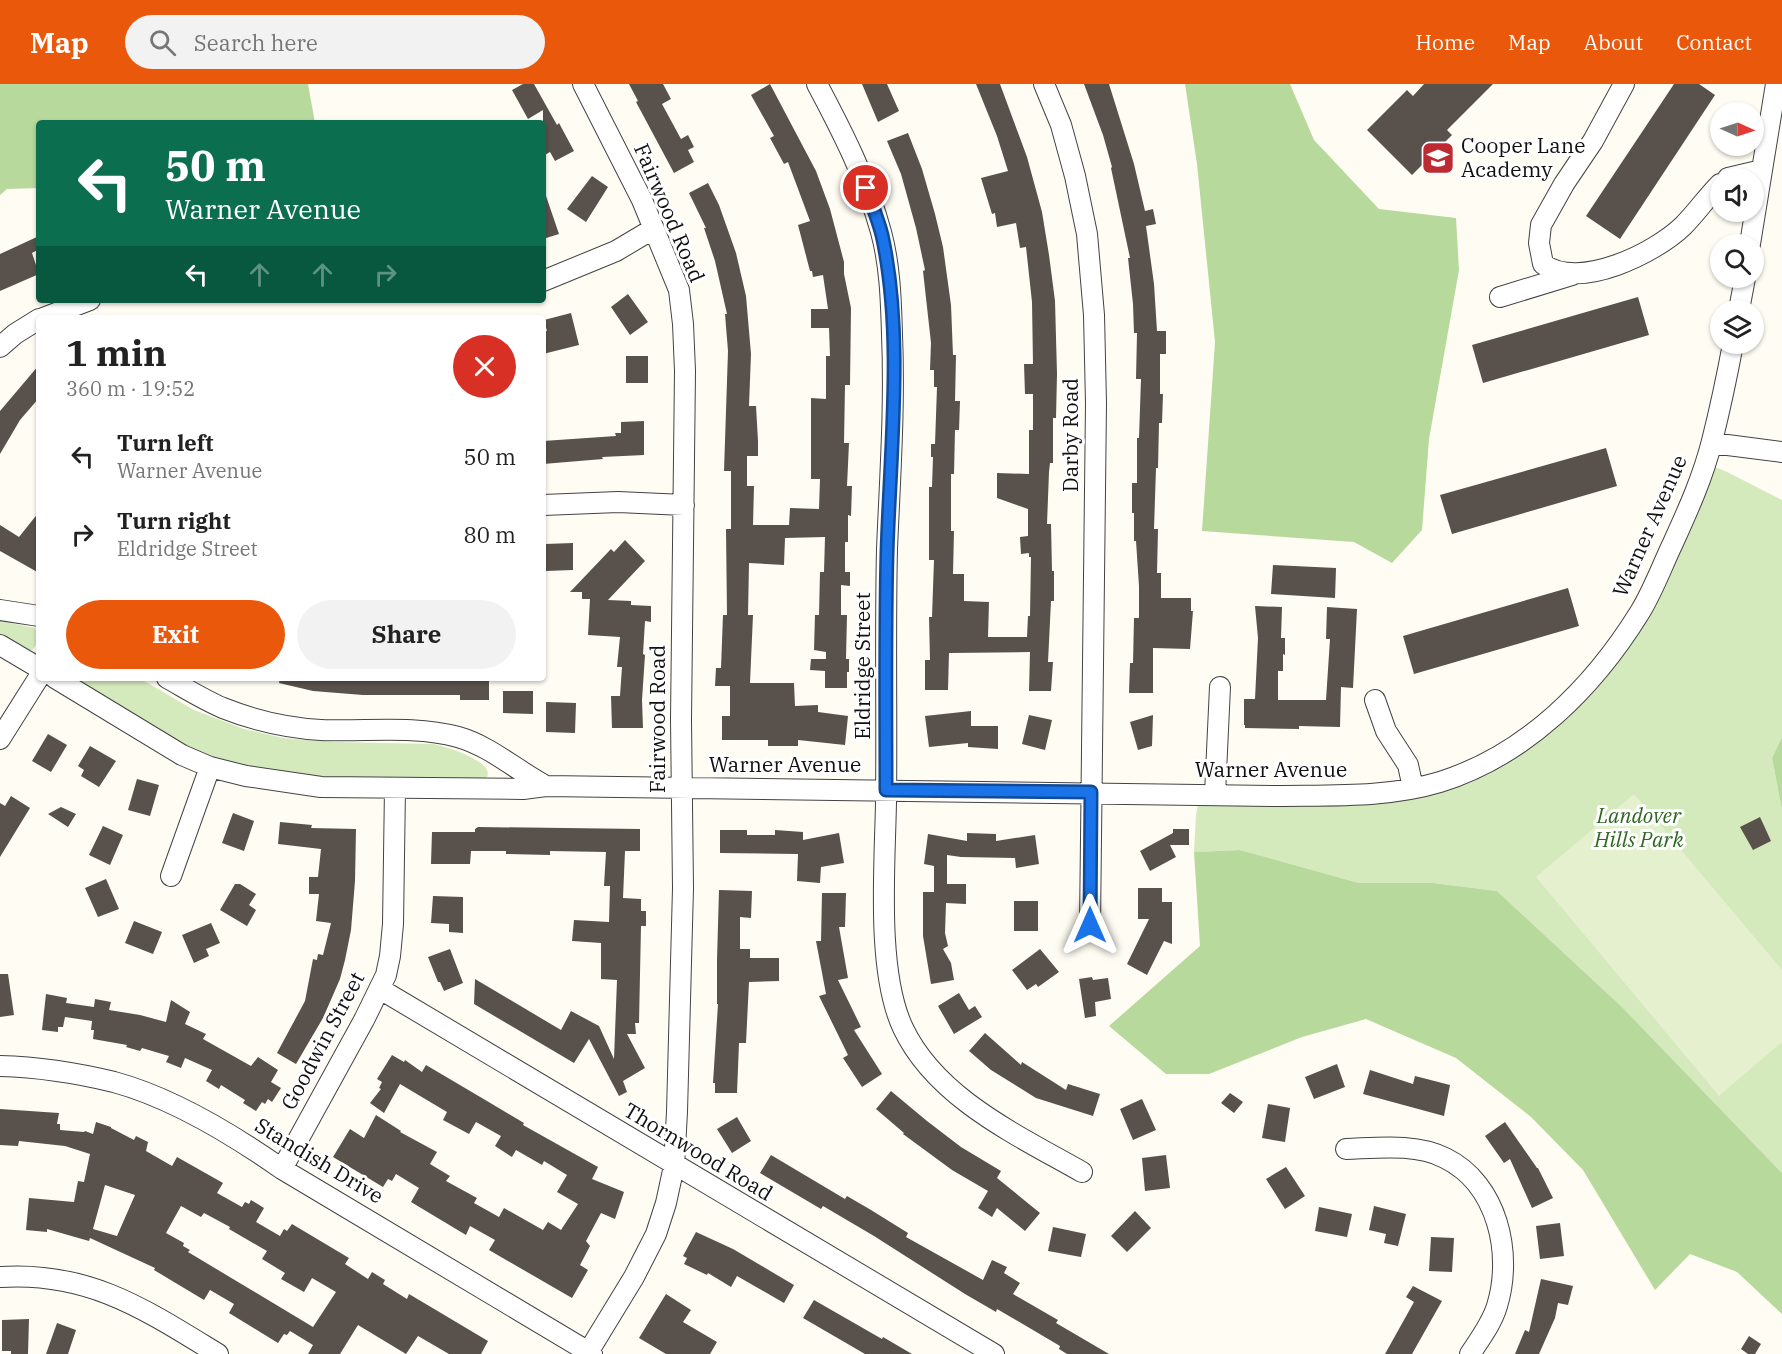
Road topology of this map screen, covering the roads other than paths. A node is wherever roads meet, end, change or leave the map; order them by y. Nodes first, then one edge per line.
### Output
1 (583, 84) edge
2 (817, 84) edge
3 (1044, 84) edge
4 (1624, 84) edge
5 (1776, 84) edge
6 (1762, 168) edge
7 (1710, 195) edge
8 (653, 229) junction
9 (1573, 275) junction
10 (546, 280) edge
11 (1500, 297) dead end
12 (82, 303) edge
13 (51, 315) edge
14 (36, 322) edge
15 (0, 347) edge
16 (1731, 354) edge
17 (1712, 443) junction
18 (1782, 452) edge
19 (546, 505) edge
20 (684, 506) junction
21 (0, 610) edge
22 (36, 616) edge
23 (0, 645) edge
24 (36, 666) edge
25 (36, 681) edge
26 (60, 681) edge
27 (173, 681) edge
28 (1220, 687) dead end
29 (1375, 700) dead end
30 (0, 739) edge
31 (210, 767) junction
32 (546, 786) junction
33 (395, 788) junction
34 (1413, 788) junction
35 (682, 789) junction
36 (886, 790) junction
37 (1091, 792) junction
38 (1215, 794) junction
39 (171, 876) dead end
40 (1090, 925) dead end
41 (380, 989) junction
42 (0, 1066) edge
43 (1346, 1149) dead end
44 (674, 1166) junction
45 (282, 1168) junction
46 (1082, 1172) dead end
47 (0, 1277) edge
48 (589, 1353) edge
49 (218, 1354) edge
50 (994, 1354) edge
51 (1470, 1354) edge

1 - 8 street, Fairwood Road
2 - 36 street, Eldridge Street
3 - 37 street, Darby Road
4 - 9 street
5 - 6 street
7 - 9 street
8 - 10 street
8 - 20 street, Fairwood Road
9 - 11 street
12 - 13 street
14 - 15 street
16 - 17 street, Warner Avenue
17 - 18 street
17 - 34 street, Warner Avenue
19 - 20 street
20 - 35 street, Fairwood Road
21 - 22 street
23 - 24 street
25 - 30 street
26 - 31 street, Warner Avenue
27 - 32 street
28 - 38 street
29 - 34 street
31 - 33 street, Warner Avenue
31 - 39 street
32 - 33 street, Warner Avenue
32 - 35 street, Warner Avenue
33 - 41 street, Goodwin Street
34 - 38 street, Warner Avenue
35 - 36 street, Warner Avenue
35 - 44 street, Fairwood Road
36 - 37 street, Warner Avenue
36 - 46 street, Eldridge Street
37 - 38 street, Warner Avenue
37 - 40 street, Darby Road
41 - 44 street, Thornwood Road
41 - 45 street, Goodwin Street
42 - 45 street, Standish Drive
43 - 51 street
44 - 48 street, Fairwood Road
44 - 50 street, Thornwood Road
45 - 48 street, Standish Drive
47 - 49 street

